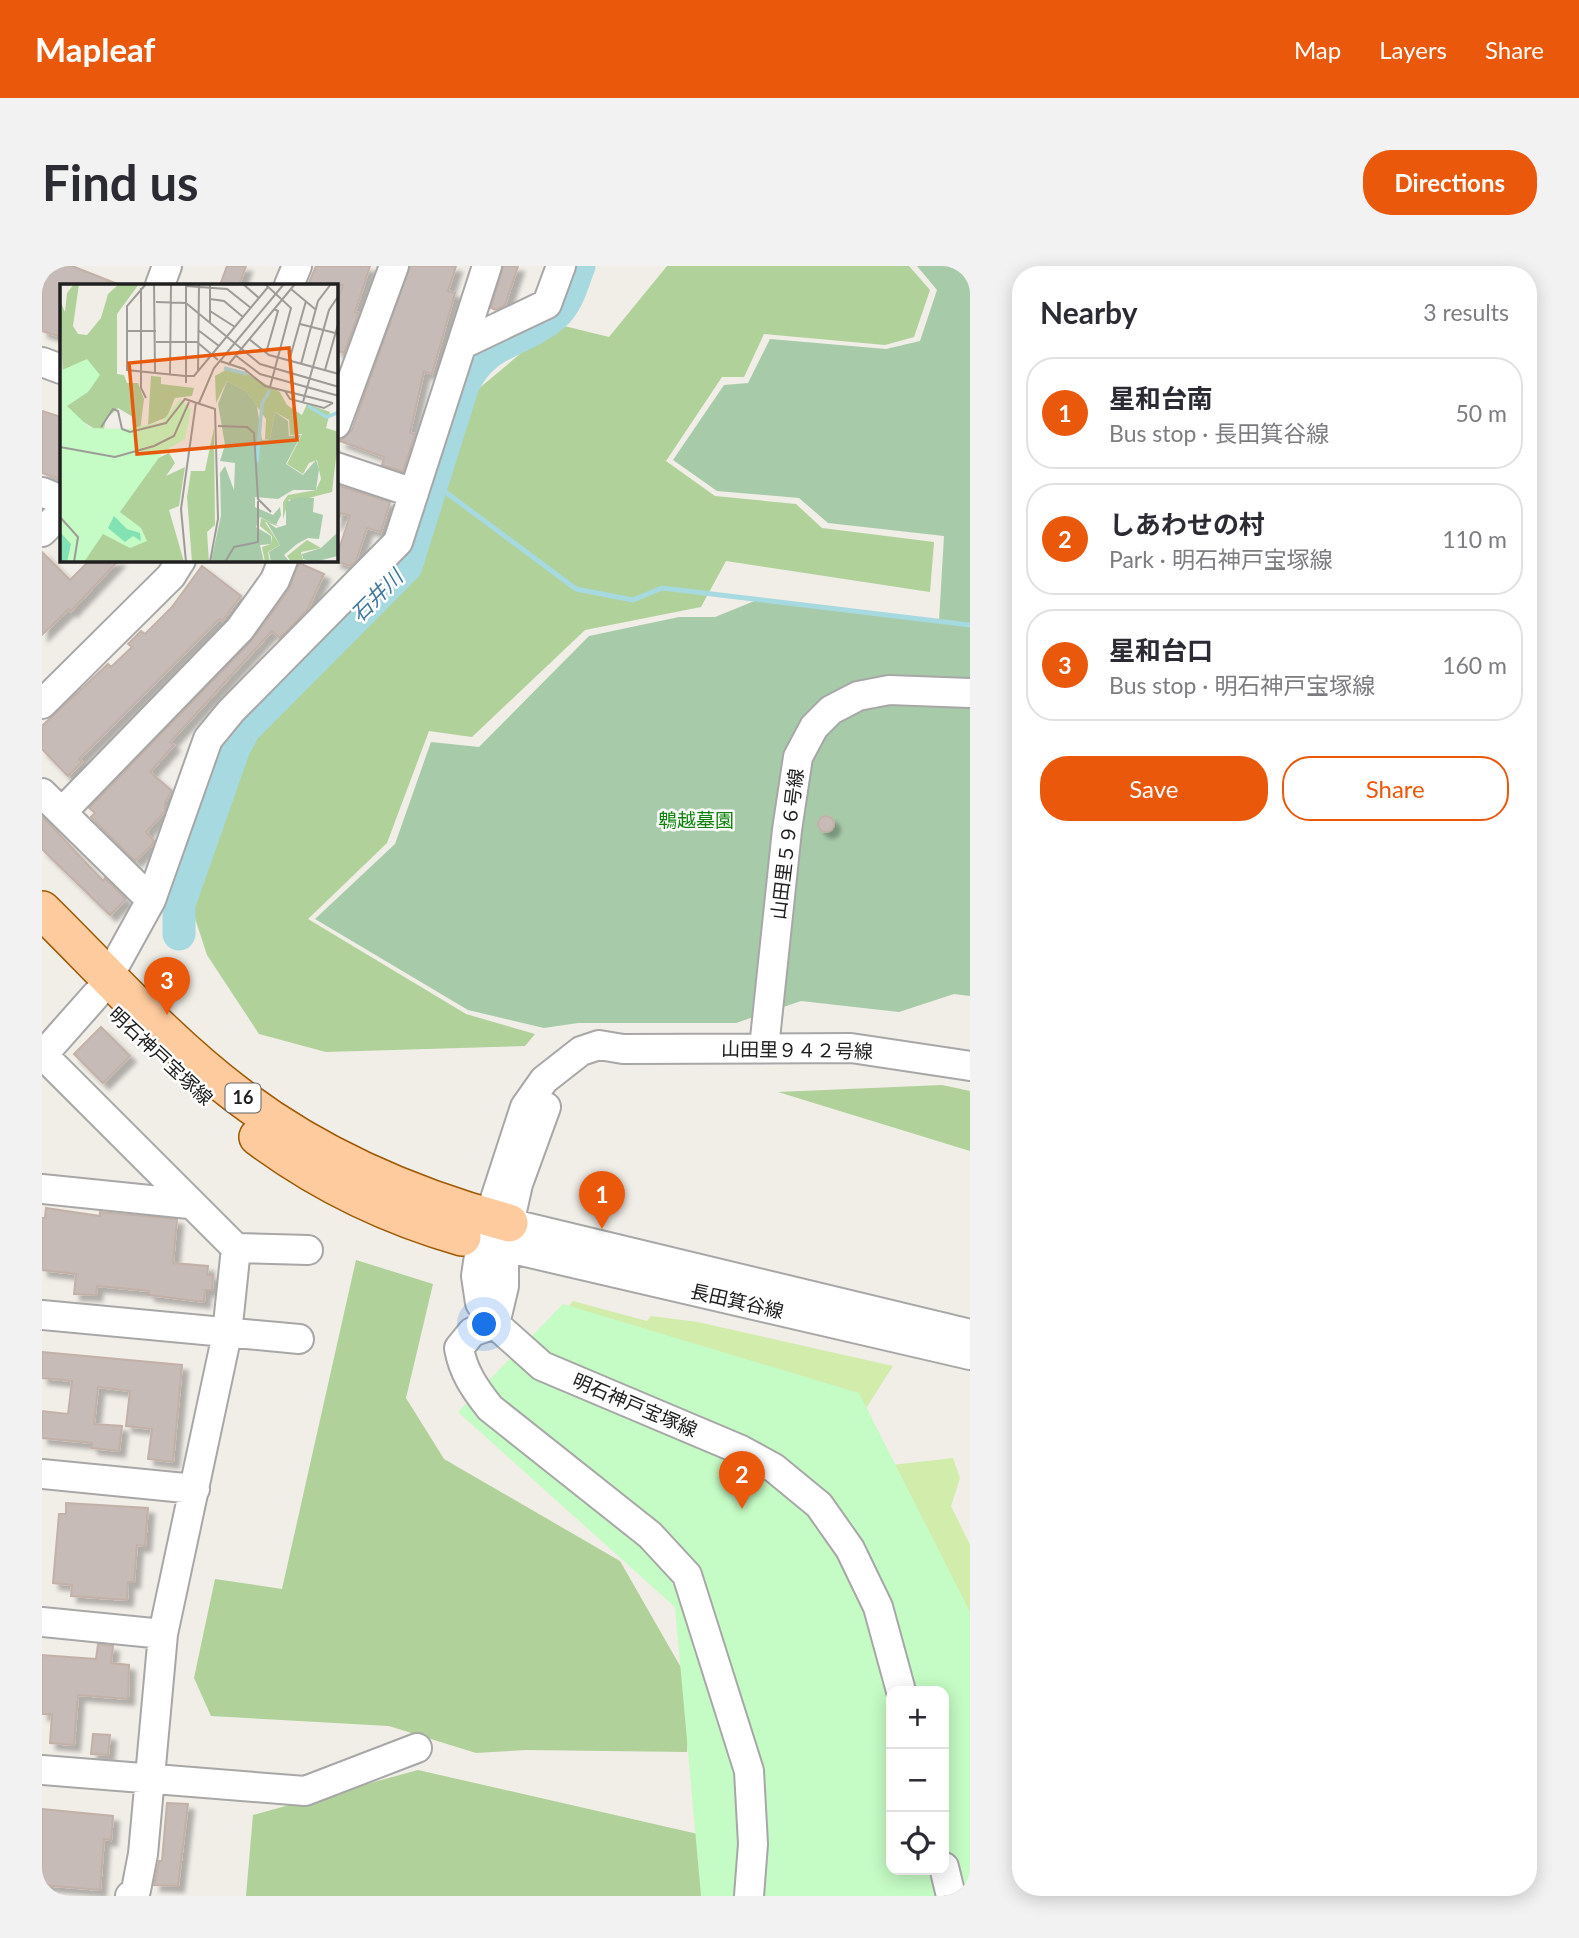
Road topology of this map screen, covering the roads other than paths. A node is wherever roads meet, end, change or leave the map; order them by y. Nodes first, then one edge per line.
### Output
1 (297, 266) edge
2 (394, 266) edge
3 (487, 266) edge
4 (561, 266) edge
5 (289, 284) edge
6 (463, 344) junction
7 (42, 362) edge
8 (60, 369) edge
9 (338, 419) edge
10 (338, 468) edge
11 (42, 492) edge
12 (414, 493) junction
13 (60, 499) edge
14 (60, 514) edge
15 (42, 532) edge
16 (180, 562) edge
17 (282, 562) edge
18 (970, 693) edge
19 (42, 704) edge
20 (42, 793) edge
21 (62, 813) junction
22 (151, 900) junction
23 (42, 910) edge
24 (42, 942) edge
25 (102, 986) junction
26 (764, 1048) junction
27 (42, 1055) edge
28 (970, 1066) edge
29 (42, 1189) edge
30 (189, 1204) junction
31 (496, 1232) junction
32 (236, 1248) junction
33 (308, 1250) dead end
34 (42, 1315) edge
35 (495, 1324) junction
36 (227, 1334) junction
37 (970, 1334) edge
38 (299, 1339) dead end
39 (970, 1355) edge
40 (42, 1474) edge
41 (195, 1489) junction
42 (42, 1622) edge
43 (163, 1634) junction
44 (900, 1686) edge
45 (417, 1748) dead end
46 (42, 1770) edge
47 (152, 1780) junction
48 (946, 1875) edge
49 (130, 1896) edge
50 (749, 1896) edge
51 (951, 1896) edge

1 - 5 street
2 - 9 street
3 - 6 street
4 - 6 street
6 - 12 street
7 - 8 street
10 - 12 street
11 - 13 street
12 - 22 street
14 - 15 street
16 - 19 street
17 - 21 street
18 - 26 street, 山田里５９６号線
20 - 21 street
21 - 22 street
22 - 25 street
23 - 25 main road, 明石神戸宝塚線 / 16
24 - 25 main road, 明石神戸宝塚線 / 16
25 - 27 street
25 - 31 main road, 明石神戸宝塚線 / 16
26 - 28 street, 山田里９４２号線
26 - 31 street, 山田里９４２号線
27 - 30 street
29 - 30 street
30 - 32 street
31 - 35 street, 明石神戸宝塚線
31 - 37 street, 長田箕谷線
31 - 39 street, 長田箕谷線
32 - 33 street
32 - 36 street
34 - 36 street
35 - 44 street, 明石神戸宝塚線
35 - 50 street
36 - 38 street
36 - 41 street
40 - 41 street
41 - 43 street
42 - 43 street
43 - 47 street
45 - 47 street
46 - 47 street
47 - 49 street
48 - 51 street

